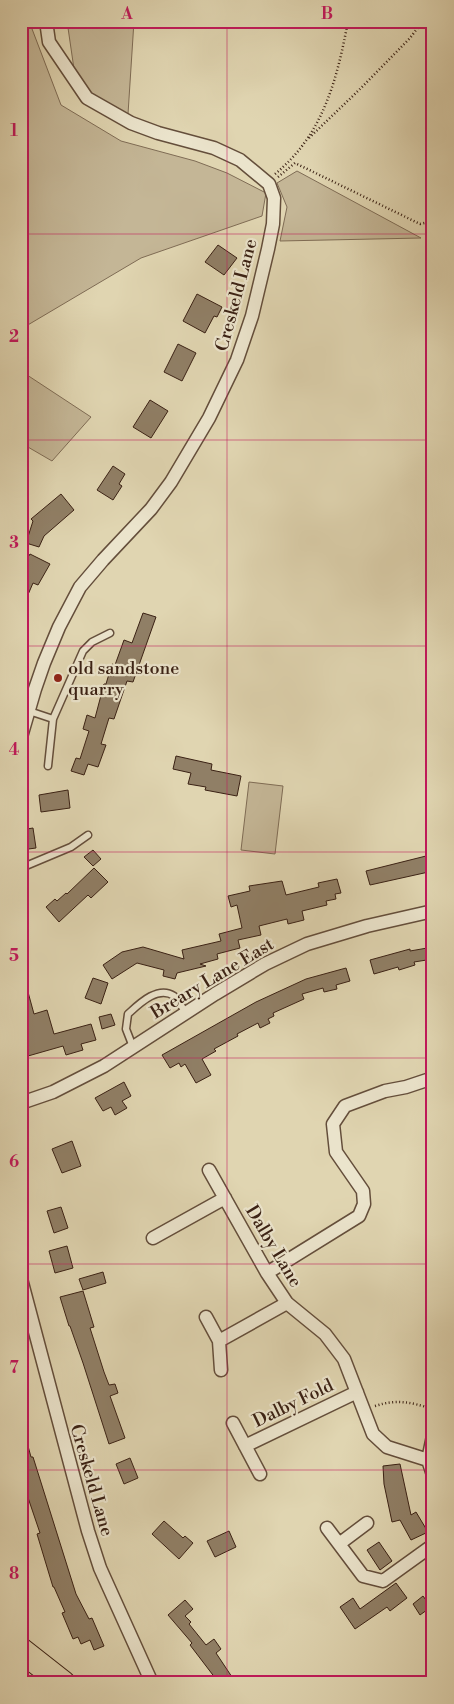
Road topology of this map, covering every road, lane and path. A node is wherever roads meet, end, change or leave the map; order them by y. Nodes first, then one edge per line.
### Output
1 (46, 21) edge
2 (348, 21) edge
3 (423, 21) edge
4 (305, 142) junction
5 (267, 183) junction
6 (433, 221) edge
7 (110, 633) dead end
8 (29, 711) junction
9 (53, 719) junction
10 (21, 737) edge
11 (48, 766) dead end
12 (88, 835) dead end
13 (21, 868) edge
14 (433, 911) edge
15 (186, 1013) junction
16 (133, 1047) junction
17 (433, 1078) edge
18 (21, 1103) edge
19 (209, 1170) dead end
20 (225, 1198) junction
21 (153, 1238) dead end
22 (268, 1272) junction
23 (21, 1279) edge
24 (287, 1303) junction
25 (206, 1317) dead end
26 (219, 1341) junction
27 (221, 1370) dead end
28 (356, 1392) junction
29 (433, 1409) edge
30 (364, 1410) junction
31 (233, 1423) dead end
32 (433, 1436) edge
33 (245, 1446) junction
34 (428, 1460) junction
35 (260, 1474) dead end
36 (433, 1475) edge
37 (367, 1523) dead end
38 (328, 1528) dead end
39 (339, 1544) junction
40 (433, 1545) edge
41 (21, 1650) edge
42 (63, 1683) edge
43 (152, 1683) edge

1 - 5 street
2 - 4 path
3 - 4 path
4 - 5 path
5 - 6 path
5 - 8 street, Creskeld Lane
7 - 9 lane
8 - 9 lane
8 - 10 street, Creskeld Lane
9 - 11 lane
12 - 13 lane
14 - 15 street, Breary Lane East
15 - 16 street, Breary Lane East
15 - 16 lane
16 - 18 street, Breary Lane East
17 - 22 street
19 - 20 street, Dalby Lane
20 - 21 street
20 - 22 street, Dalby Lane
22 - 24 street, Dalby Lane
23 - 43 street, Creskeld Lane
24 - 26 street
24 - 28 street, Dalby Lane
25 - 26 street
26 - 27 street
28 - 30 street, Dalby Lane
28 - 33 street, Dalby Fold
29 - 30 path
30 - 34 street, Dalby Lane
31 - 33 street, Dalby Fold
32 - 34 street
33 - 35 street, Dalby Fold
34 - 36 street
37 - 39 street
38 - 39 street
39 - 40 street
41 - 42 highway

